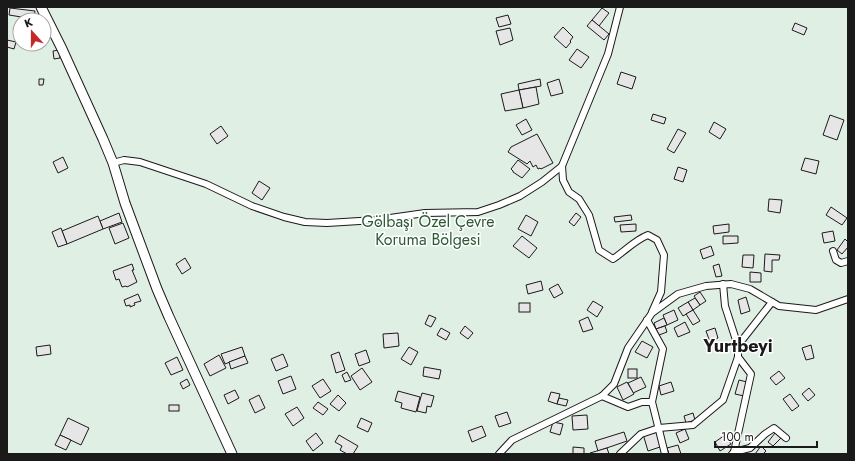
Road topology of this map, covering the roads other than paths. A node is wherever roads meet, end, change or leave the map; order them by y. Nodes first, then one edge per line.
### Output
1 (41, 7) edge
2 (620, 7) edge
3 (113, 163) junction
4 (562, 166) junction
5 (833, 251) dead end
6 (848, 261) edge
7 (723, 284) junction
8 (848, 299) edge
9 (772, 302) junction
10 (652, 314) junction
11 (647, 320) junction
12 (738, 343) junction
13 (738, 357) junction
14 (602, 396) junction
15 (652, 402) junction
16 (659, 428) junction
17 (786, 438) dead end
18 (733, 453) edge
19 (232, 454) edge
20 (499, 454) edge
21 (620, 454) edge
22 (665, 454) edge

1 - 3 street
2 - 4 street
3 - 4 street
3 - 19 street
4 - 10 street
5 - 6 street
7 - 9 street
7 - 10 street
7 - 12 street
8 - 9 street
9 - 12 street
10 - 11 street
11 - 14 street
11 - 15 street
12 - 13 street
13 - 16 street
13 - 18 street
14 - 15 street
14 - 20 street
15 - 16 street
16 - 21 street
16 - 22 street
17 - 18 street

